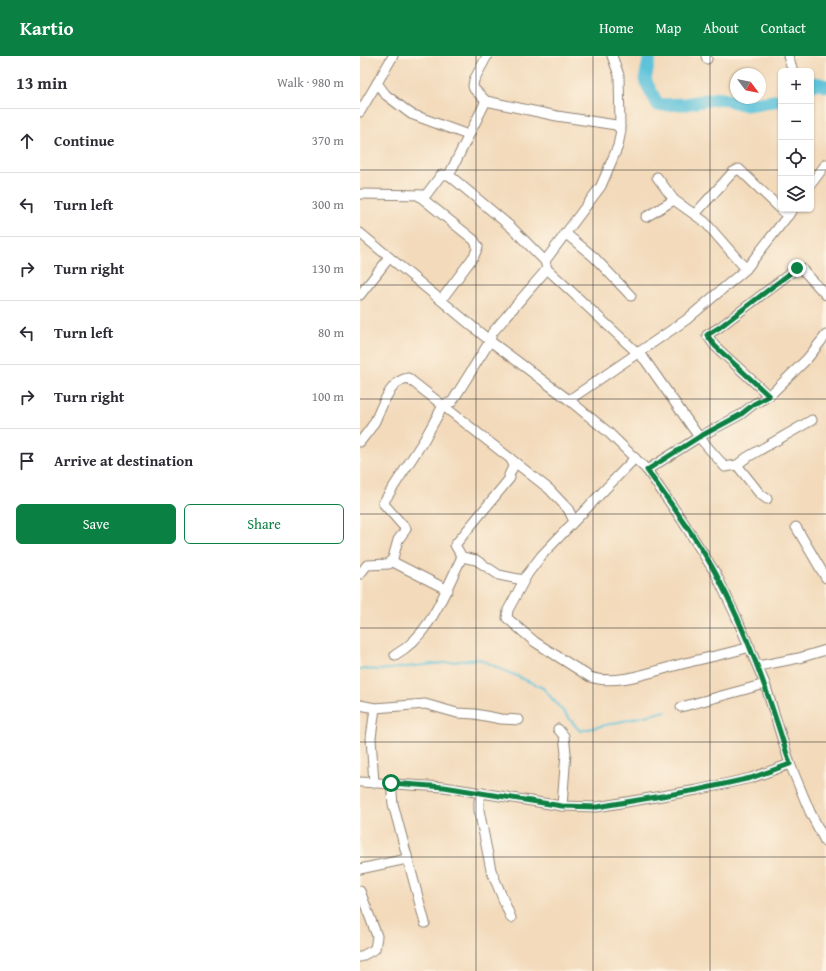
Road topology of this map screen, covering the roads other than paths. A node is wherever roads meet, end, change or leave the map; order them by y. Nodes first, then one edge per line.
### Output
1 (393, 56) edge
2 (487, 56) edge
3 (612, 56) edge
4 (788, 56) edge
5 (792, 68) edge
6 (377, 83) junction
7 (486, 101) junction
8 (360, 112) edge
9 (620, 127) junction
10 (468, 135) junction
11 (826, 164) edge
12 (449, 175) junction
13 (657, 177) dead end
14 (814, 180) edge
15 (360, 194) edge
16 (418, 195) junction
17 (674, 200) junction
18 (791, 213) edge
19 (696, 214) junction
20 (646, 217) dead end
21 (360, 233) edge
22 (565, 233) junction
23 (389, 258) junction
24 (546, 265) junction
25 (746, 269) junction
26 (360, 295) edge
27 (826, 295) edge
28 (631, 296) dead end
29 (442, 299) junction
30 (826, 335) edge
31 (490, 341) junction
32 (636, 353) junction
33 (769, 396) junction
34 (569, 400) junction
35 (444, 404) junction
36 (812, 420) dead end
37 (699, 437) junction
38 (360, 442) edge
39 (510, 457) junction
40 (635, 458) junction
41 (737, 465) junction
42 (520, 467) junction
43 (647, 470) junction
44 (510, 478) junction
45 (768, 499) dead end
46 (568, 509) junction
47 (582, 513) junction
48 (574, 521) junction
49 (796, 527) dead end
50 (462, 557) junction
51 (391, 561) junction
52 (530, 568) junction
53 (360, 574) edge
54 (826, 578) edge
55 (448, 590) junction
56 (750, 647) junction
57 (826, 650) edge
58 (395, 655) dead end
59 (758, 666) junction
60 (765, 684) junction
61 (360, 705) edge
62 (681, 707) dead end
63 (375, 708) junction
64 (519, 720) dead end
65 (558, 729) dead end
66 (790, 764) junction
67 (360, 782) edge
68 (374, 783) junction
69 (391, 783) junction
70 (482, 793) junction
71 (562, 806) junction
72 (826, 843) edge
73 (407, 859) junction
74 (360, 868) edge
75 (360, 891) edge
76 (511, 918) dead end
77 (425, 924) dead end
78 (360, 957) edge

1 - 6 street
2 - 7 street
3 - 9 street
4 - 5 street
6 - 8 street
6 - 10 street
7 - 9 street
7 - 10 street
9 - 22 street
10 - 12 street
11 - 14 street
12 - 16 street
12 - 24 street
13 - 17 street
15 - 16 street
16 - 29 street
17 - 19 street
17 - 20 street
18 - 19 street
18 - 25 street
19 - 25 street
21 - 23 street
22 - 24 street
22 - 28 street
23 - 26 street
23 - 29 street
24 - 31 street
24 - 32 street
25 - 32 street
27 - 33 street
29 - 31 street
30 - 33 street
31 - 34 street
31 - 35 street
32 - 34 street
32 - 37 street
33 - 37 street
34 - 40 street
35 - 38 street
35 - 39 street
35 - 51 street
36 - 41 street
37 - 41 street
37 - 43 street
39 - 42 street
39 - 44 street
40 - 43 street
40 - 47 street
41 - 45 street
42 - 44 street
42 - 46 street
43 - 56 street
44 - 50 street
46 - 47 street
46 - 48 street
47 - 48 street
48 - 52 street
49 - 54 street
50 - 52 street
50 - 55 street
51 - 53 street
51 - 55 street
52 - 56 street
55 - 58 street
56 - 59 street
57 - 59 street
59 - 60 street
60 - 62 street
60 - 66 street
61 - 63 street
63 - 64 street
63 - 68 street
65 - 71 street
66 - 71 street
66 - 72 street
67 - 68 street
68 - 69 street
69 - 70 street
69 - 73 street
70 - 71 street
70 - 76 street
73 - 74 street
73 - 77 street
75 - 78 street

